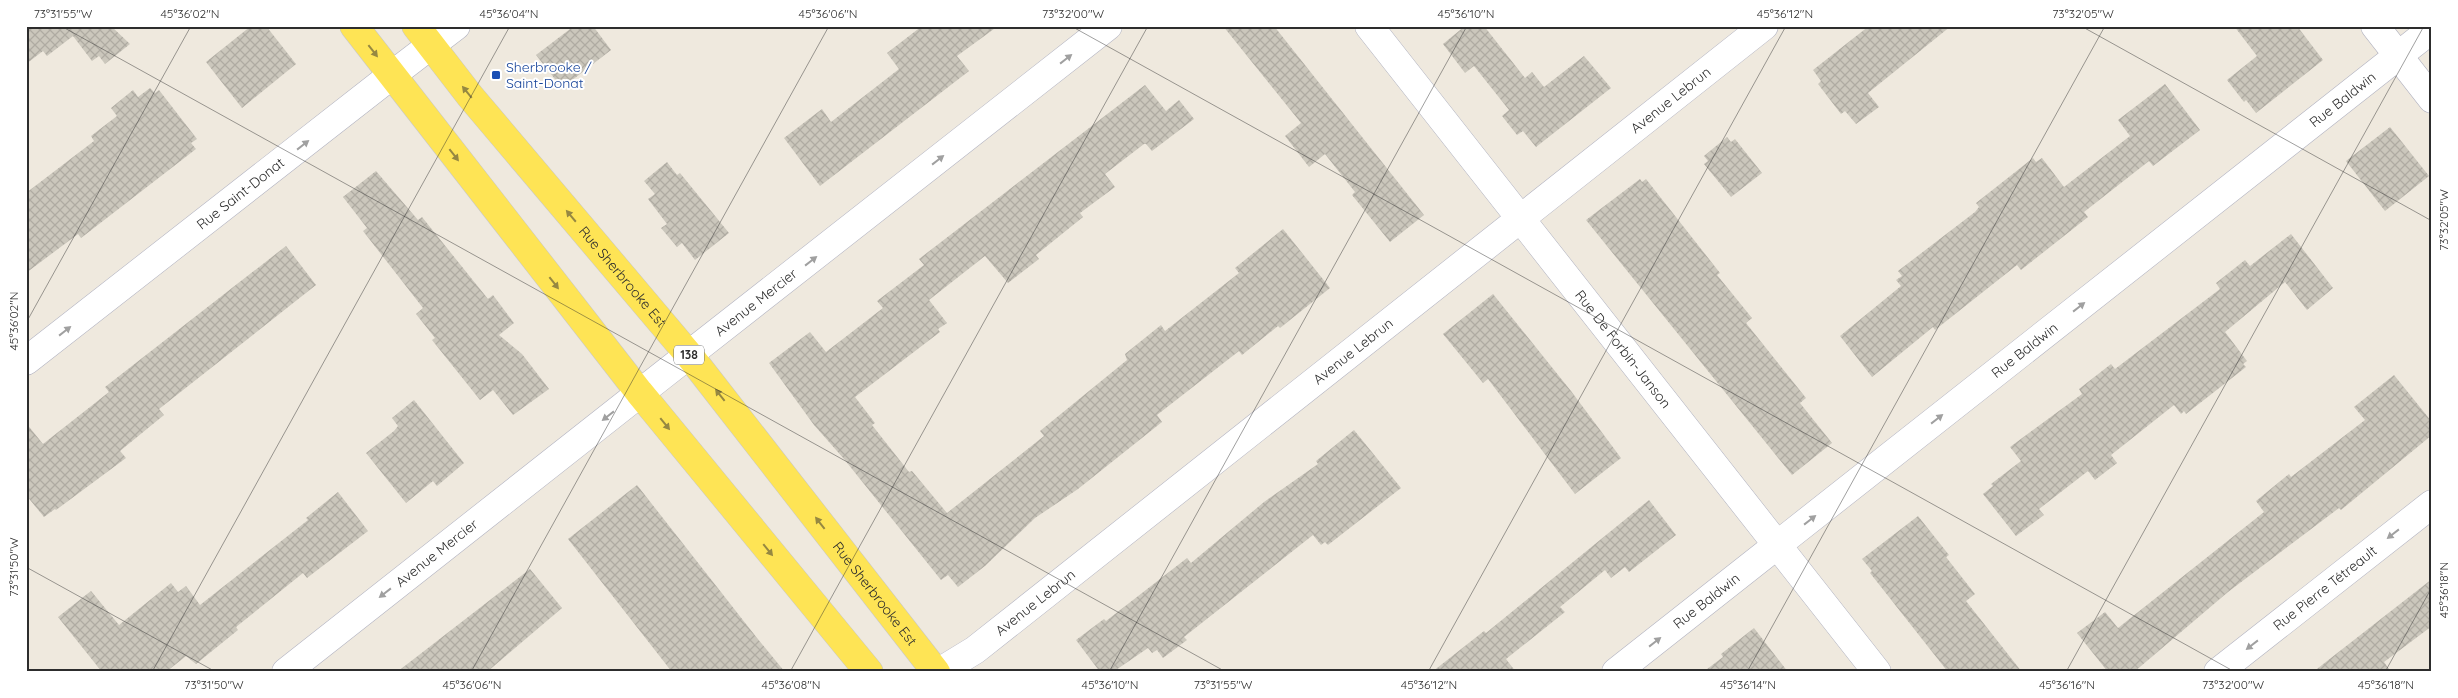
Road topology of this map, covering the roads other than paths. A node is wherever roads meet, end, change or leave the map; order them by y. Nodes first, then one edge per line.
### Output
1 (354, 26) edge
2 (456, 26) edge
3 (1108, 26) edge
4 (1369, 26) edge
5 (1764, 26) edge
6 (2375, 26) edge
7 (2432, 29) edge
8 (424, 36) edge
9 (2398, 55) junction
10 (392, 75) junction
11 (2432, 99) edge
12 (1521, 219) junction
13 (689, 355) junction
14 (26, 361) edge
15 (639, 392) junction
16 (2432, 504) edge
17 (1778, 545) junction
18 (286, 672) edge
19 (869, 672) edge
20 (937, 672) edge
21 (1616, 672) edge
22 (1877, 672) edge
23 (2218, 672) edge

1 -> 10 main road
2 - 8 street, Rue Saint-Donat
13 -> 3 street, Avenue Mercier
4 - 12 street, Rue De Forbin-Janson
5 - 12 street, Avenue Lebrun
6 - 9 street
7 - 9 street, Rue Baldwin
8 - 10 street, Rue Saint-Donat
13 -> 8 main road, Rue Sherbrooke Est / 138
9 - 11 street
17 -> 9 street, Rue Baldwin
14 -> 10 street, Rue Saint-Donat
10 -> 15 main road
12 - 17 street, Rue De Forbin-Janson
12 - 20 street, Avenue Lebrun
13 - 15 street, Avenue Mercier
20 -> 13 main road, Rue Sherbrooke Est / 138
15 -> 18 street, Avenue Mercier
15 -> 19 main road
16 -> 23 street, Rue Pierre Tétreault
21 -> 17 street, Rue Baldwin
17 - 22 street, Rue De Forbin-Janson

